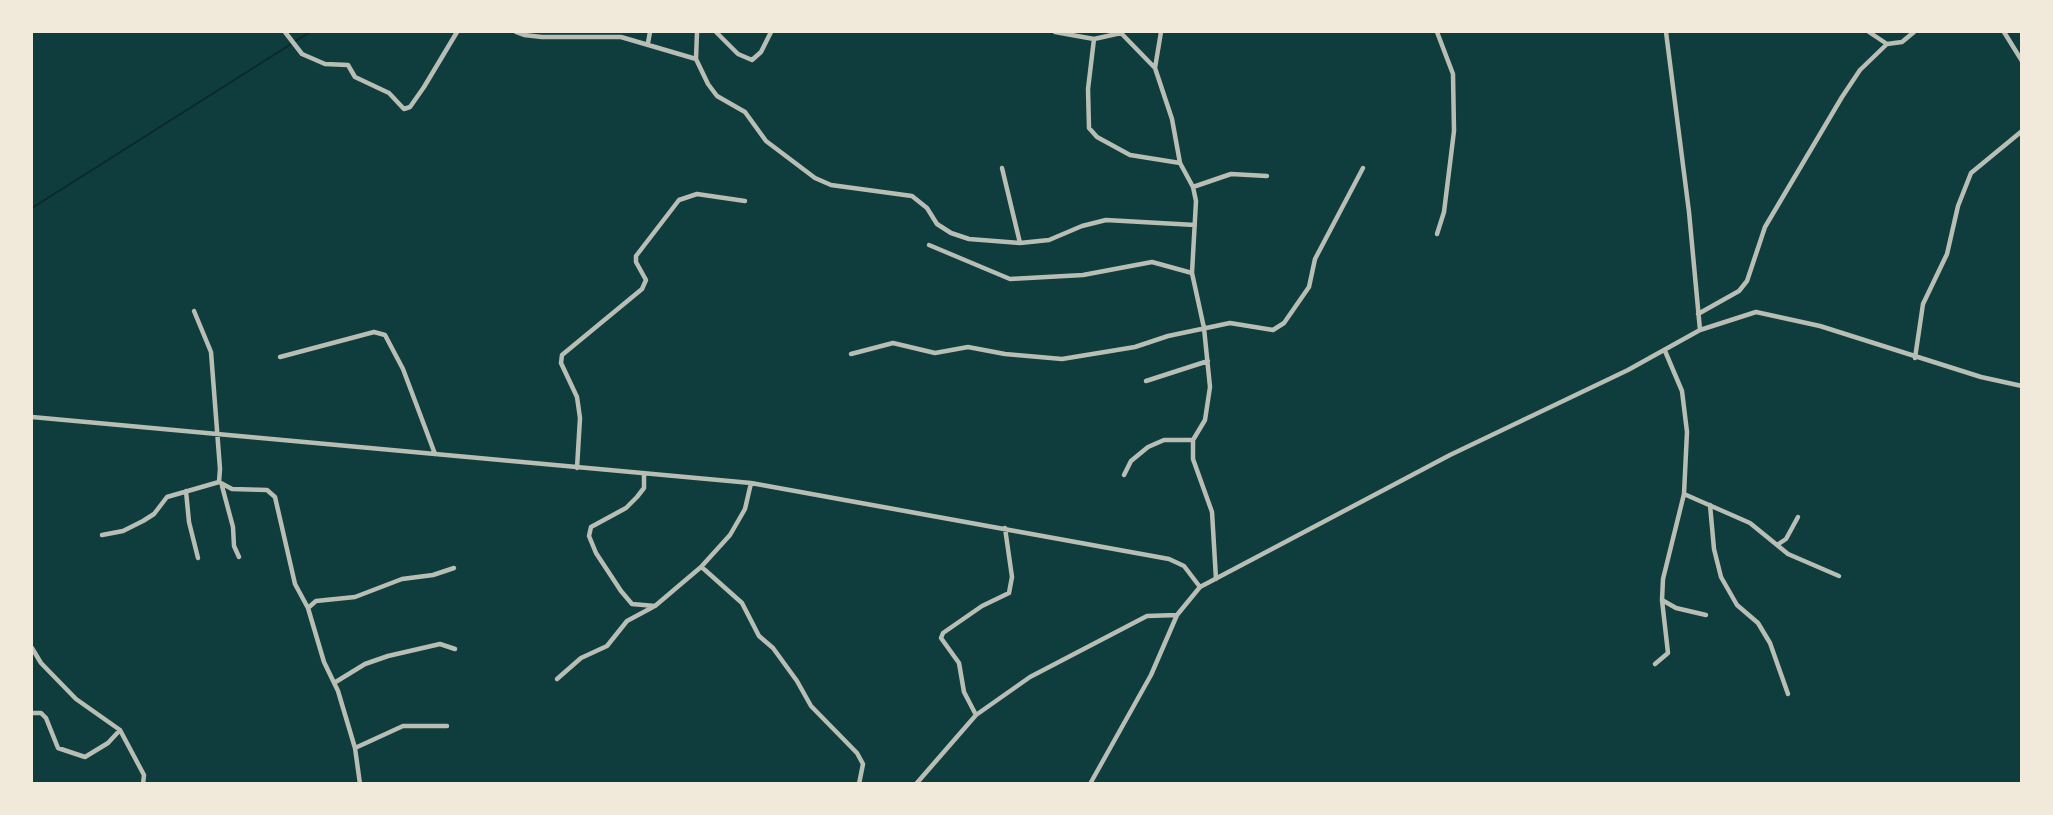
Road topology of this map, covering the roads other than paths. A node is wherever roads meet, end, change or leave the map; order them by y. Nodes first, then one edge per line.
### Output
1 (285, 32) edge
2 (457, 32) edge
3 (516, 32) edge
4 (650, 32) edge
5 (698, 32) edge
6 (716, 32) edge
7 (771, 32) edge
8 (1055, 32) edge
9 (1120, 32) edge
10 (1161, 32) edge
11 (1437, 32) edge
12 (1666, 32) edge
13 (1869, 32) edge
14 (1914, 32) edge
15 (2004, 32) edge
16 (1094, 39) junction
17 (648, 43) junction
18 (1887, 44) junction
19 (696, 59) junction
20 (2022, 61) edge
21 (1155, 68) junction
22 (2022, 131) edge
23 (2016, 138) junction
24 (2022, 142) edge
25 (1180, 164) junction
26 (1002, 168) dead end
27 (1363, 168) dead end
28 (1267, 176) dead end
29 (1193, 188) junction
30 (745, 201) dead end
31 (1195, 225) junction
32 (1437, 234) dead end
33 (1020, 243) junction
34 (929, 245) dead end
35 (1192, 273) junction
36 (194, 311) dead end
37 (1698, 314) junction
38 (1204, 328) junction
39 (1700, 330) junction
40 (1665, 351) junction
41 (850, 354) dead end
42 (280, 357) dead end
43 (1915, 357) junction
44 (1208, 361) junction
45 (1146, 381) dead end
46 (2022, 386) edge
47 (32, 417) edge
48 (216, 432) junction
49 (1193, 440) junction
50 (435, 454) junction
51 (577, 468) junction
52 (644, 473) junction
53 (1124, 476) dead end
54 (751, 483) junction
55 (220, 484) junction
56 (186, 491) junction
57 (1684, 494) junction
58 (1710, 505) junction
59 (1798, 517) dead end
60 (1005, 528) junction
61 (102, 535) dead end
62 (1776, 545) junction
63 (239, 557) dead end
64 (198, 558) dead end
65 (701, 567) junction
66 (454, 568) dead end
67 (1839, 576) dead end
68 (1216, 579) junction
69 (1200, 587) junction
70 (1662, 600) junction
71 (655, 606) junction
72 (308, 608) junction
73 (1177, 615) junction
74 (1706, 615) dead end
75 (32, 648) edge
76 (455, 649) dead end
77 (1654, 664) dead end
78 (557, 679) dead end
79 (334, 683) junction
80 (1788, 694) dead end
81 (32, 713) edge
82 (976, 716) junction
83 (447, 726) dead end
84 (120, 730) junction
85 (355, 748) junction
86 (143, 783) edge
87 (360, 783) edge
88 (860, 783) edge
89 (916, 783) edge
90 (1090, 783) edge

1 - 2 street
3 - 17 street
4 - 17 street
5 - 19 street
6 - 7 street
8 - 16 street
9 - 16 street
9 - 21 street
10 - 21 street
11 - 32 street
12 - 37 street
13 - 18 street
14 - 18 street
15 - 20 street
16 - 25 street
17 - 19 street
18 - 37 street
19 - 33 street
21 - 25 street
22 - 23 street
23 - 24 street
23 - 43 street
25 - 29 street
26 - 33 street
27 - 38 street
28 - 29 street
29 - 31 street
30 - 51 street
31 - 33 street
31 - 35 street
34 - 35 street
35 - 38 street
36 - 48 street
37 - 39 street
38 - 41 street
38 - 44 street
39 - 40 street
39 - 43 street
40 - 57 street
40 - 68 street
42 - 50 street
43 - 46 street
44 - 45 street
44 - 49 street
47 - 48 street
48 - 50 street
48 - 55 street
49 - 53 street
49 - 68 street
50 - 51 street
51 - 52 street
52 - 54 street
52 - 71 street
54 - 60 street
54 - 65 street
55 - 56 street
55 - 63 street
55 - 72 street
56 - 61 street
56 - 64 street
57 - 58 street
57 - 70 street
58 - 62 street
58 - 80 street
59 - 62 street
60 - 69 street
60 - 82 street
62 - 67 street
65 - 71 street
65 - 88 street
66 - 72 street
68 - 69 street
69 - 73 street
70 - 74 street
70 - 77 street
71 - 78 street
72 - 79 street
73 - 82 street
73 - 90 street
75 - 84 street
76 - 79 street
79 - 85 street
81 - 84 street
82 - 89 street
83 - 85 street
84 - 86 street
85 - 87 street

